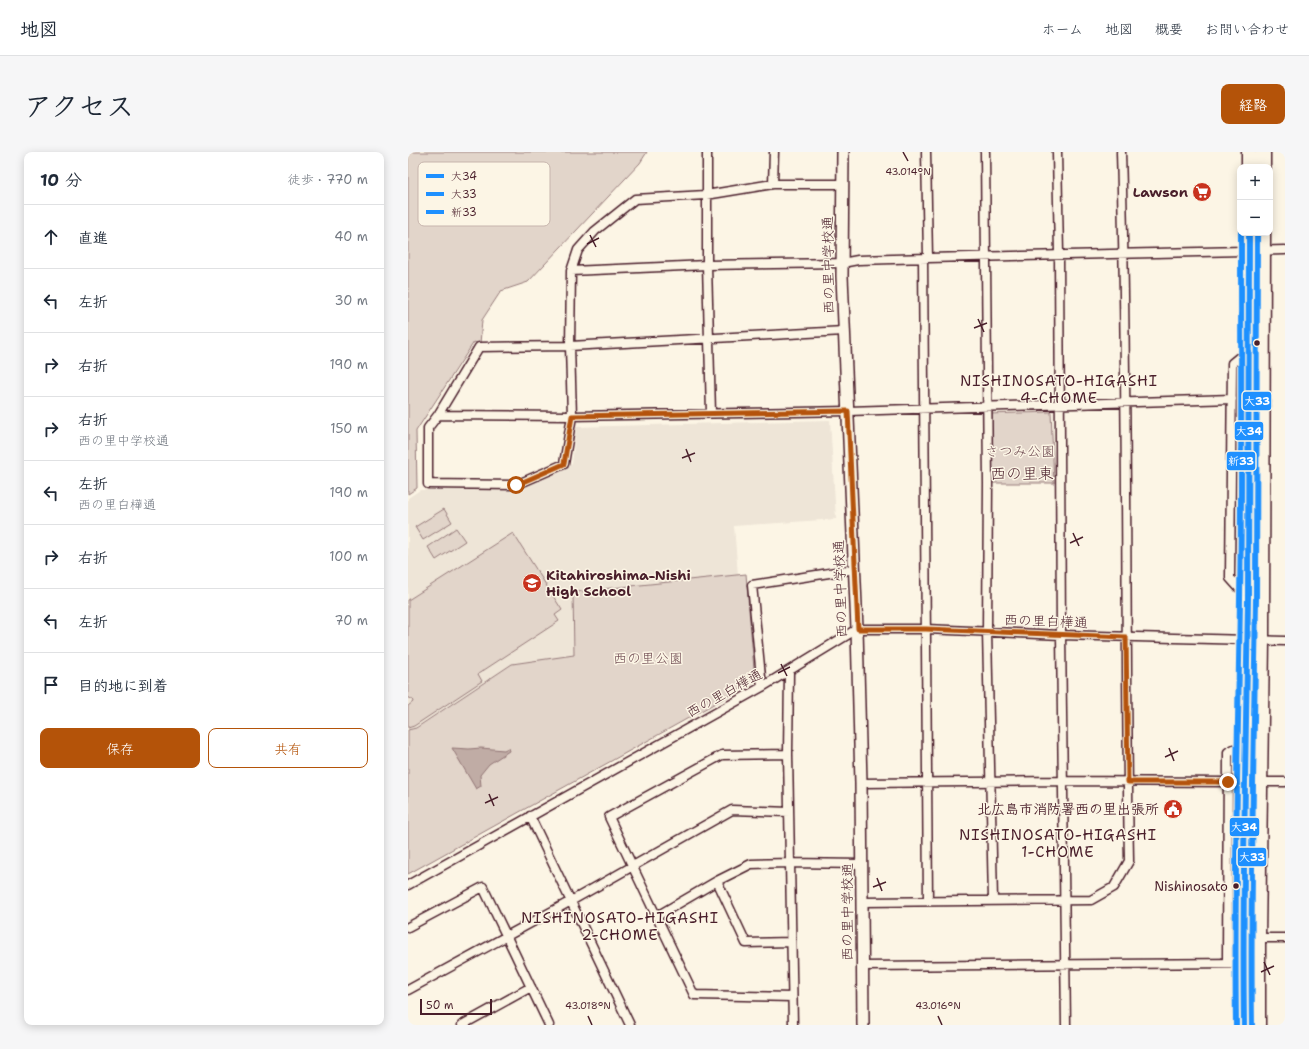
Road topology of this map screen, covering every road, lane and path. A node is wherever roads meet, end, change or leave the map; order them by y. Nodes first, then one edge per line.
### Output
1 (707, 152) edge
2 (774, 152) edge
3 (843, 152) edge
4 (926, 152) edge
5 (985, 152) edge
6 (1057, 152) edge
7 (1121, 152) edge
8 (1249, 152) edge
9 (1263, 152) edge
10 (1249, 164) edge
11 (1263, 164) edge
12 (774, 184) junction
13 (843, 184) junction
14 (706, 195) junction
15 (1250, 236) edge
16 (1262, 236) edge
17 (1256, 250) junction
18 (1285, 250) edge
19 (1124, 253) junction
20 (1059, 254) junction
21 (987, 257) junction
22 (925, 258) junction
23 (842, 263) junction
24 (707, 265) junction
25 (571, 271) junction
26 (844, 331) junction
27 (710, 339) junction
28 (570, 346) junction
29 (1249, 349) junction
30 (1232, 400) junction
31 (1125, 404) junction
32 (1060, 405) junction
33 (987, 406) junction
34 (924, 408) junction
35 (848, 411) junction
36 (711, 413) junction
37 (438, 415) junction
38 (572, 416) junction
39 (855, 569) junction
40 (1248, 599) junction
41 (858, 629) junction
42 (926, 629) junction
43 (987, 632) junction
44 (1060, 635) junction
45 (1126, 637) junction
46 (1247, 641) junction
47 (1262, 641) junction
48 (1285, 641) edge
49 (789, 671) junction
50 (762, 686) junction
51 (1245, 743) junction
52 (788, 754) junction
53 (1063, 781) junction
54 (990, 782) junction
55 (1128, 782) junction
56 (1228, 782) junction
57 (1260, 782) junction
58 (1285, 782) edge
59 (861, 783) junction
60 (927, 783) junction
61 (789, 812) junction
62 (530, 816) junction
63 (790, 863) junction
64 (862, 864) junction
65 (633, 865) junction
66 (717, 881) junction
67 (408, 885) edge
68 (992, 900) junction
69 (1064, 900) junction
70 (571, 901) junction
71 (928, 901) junction
72 (862, 902) junction
73 (657, 916) junction
74 (408, 927) edge
75 (507, 936) junction
76 (1258, 938) junction
77 (1285, 938) edge
78 (791, 942) junction
79 (1227, 962) junction
80 (1243, 963) junction
81 (1066, 964) junction
82 (862, 966) junction
83 (531, 987) junction
84 (408, 990) edge
85 (792, 997) junction
86 (471, 1023) edge
87 (462, 1025) edge
88 (549, 1025) edge
89 (630, 1025) edge
90 (793, 1025) edge
91 (863, 1025) edge
92 (1066, 1025) edge
93 (1244, 1025) edge
94 (1258, 1025) edge

1 - 14 street
2 - 12 street
3 - 13 street, 西の里中学校通
4 - 22 street
5 - 21 street
6 - 20 street
7 - 19 street
8 - 10 highway
9 - 11 highway
12 - 13 street
12 - 14 street
13 - 23 street, 西の里中学校通
14 - 24 street
14 - 25 street
15 - 17 highway
16 - 17 highway
17 - 18 street
17 - 19 street
17 - 29 highway
17 - 47 highway
19 - 20 street
19 - 31 street
20 - 21 street
20 - 32 street
21 - 22 street
21 - 33 street
22 - 23 street
22 - 34 street
23 - 24 street
23 - 26 street, 西の里中学校通
24 - 25 street
24 - 27 street
25 - 28 street
26 - 27 street
26 - 35 street, 西の里中学校通
27 - 28 street
27 - 36 street
28 - 37 street
28 - 38 street
29 - 30 street
29 - 40 highway
30 - 31 street
30 - 40 street
31 - 32 street
31 - 45 street
32 - 33 street
32 - 44 street
33 - 34 street
33 - 43 street
34 - 35 street
34 - 42 street
35 - 36 street
35 - 39 street, 西の里中学校通
36 - 38 street
37 - 38 street
37 - 38 street
39 - 41 street, 西の里中学校通
39 - 50 street
40 - 46 highway
41 - 42 street, 西の里白樺通
41 - 49 street, 西の里白樺通
41 - 59 street, 西の里中学校通
42 - 43 street, 西の里白樺通
42 - 60 street
43 - 44 street, 西の里白樺通
43 - 54 street
44 - 45 street, 西の里白樺通
44 - 53 street
45 - 46 street, 西の里白樺通
45 - 55 street
46 - 47 street, 西の里白樺通
46 - 51 highway
47 - 48 street, 西の里白樺通
47 - 57 highway
49 - 50 street, 西の里白樺通
49 - 52 street
50 - 62 street, 西の里白樺通
51 - 56 street
51 - 80 highway
52 - 61 street
52 - 65 street
53 - 54 street
53 - 55 street
53 - 69 street
54 - 60 street
54 - 68 street
55 - 56 street
55 - 69 street
56 - 79 street
57 - 58 street
57 - 76 highway
59 - 60 street
59 - 64 street, 西の里中学校通
60 - 71 street
61 - 63 street
61 - 65 street
62 - 67 street, 西の里白樺通
62 - 70 street
63 - 64 street
63 - 66 street
63 - 78 street
64 - 72 street, 西の里中学校通
65 - 70 street
65 - 73 street
66 - 73 street
66 - 78 street
68 - 69 street
68 - 71 street
69 - 81 street
70 - 75 street
70 - 89 street
71 - 72 street
72 - 82 street, 西の里中学校通
73 - 85 street
74 - 75 street
75 - 83 street
75 - 84 street
76 - 77 street
76 - 94 highway
78 - 85 street
79 - 80 street
79 - 81 street
80 - 93 highway
81 - 82 street
81 - 92 street
82 - 91 street, 西の里中学校通
83 - 86 street
83 - 88 street
85 - 90 street
86 - 87 street

